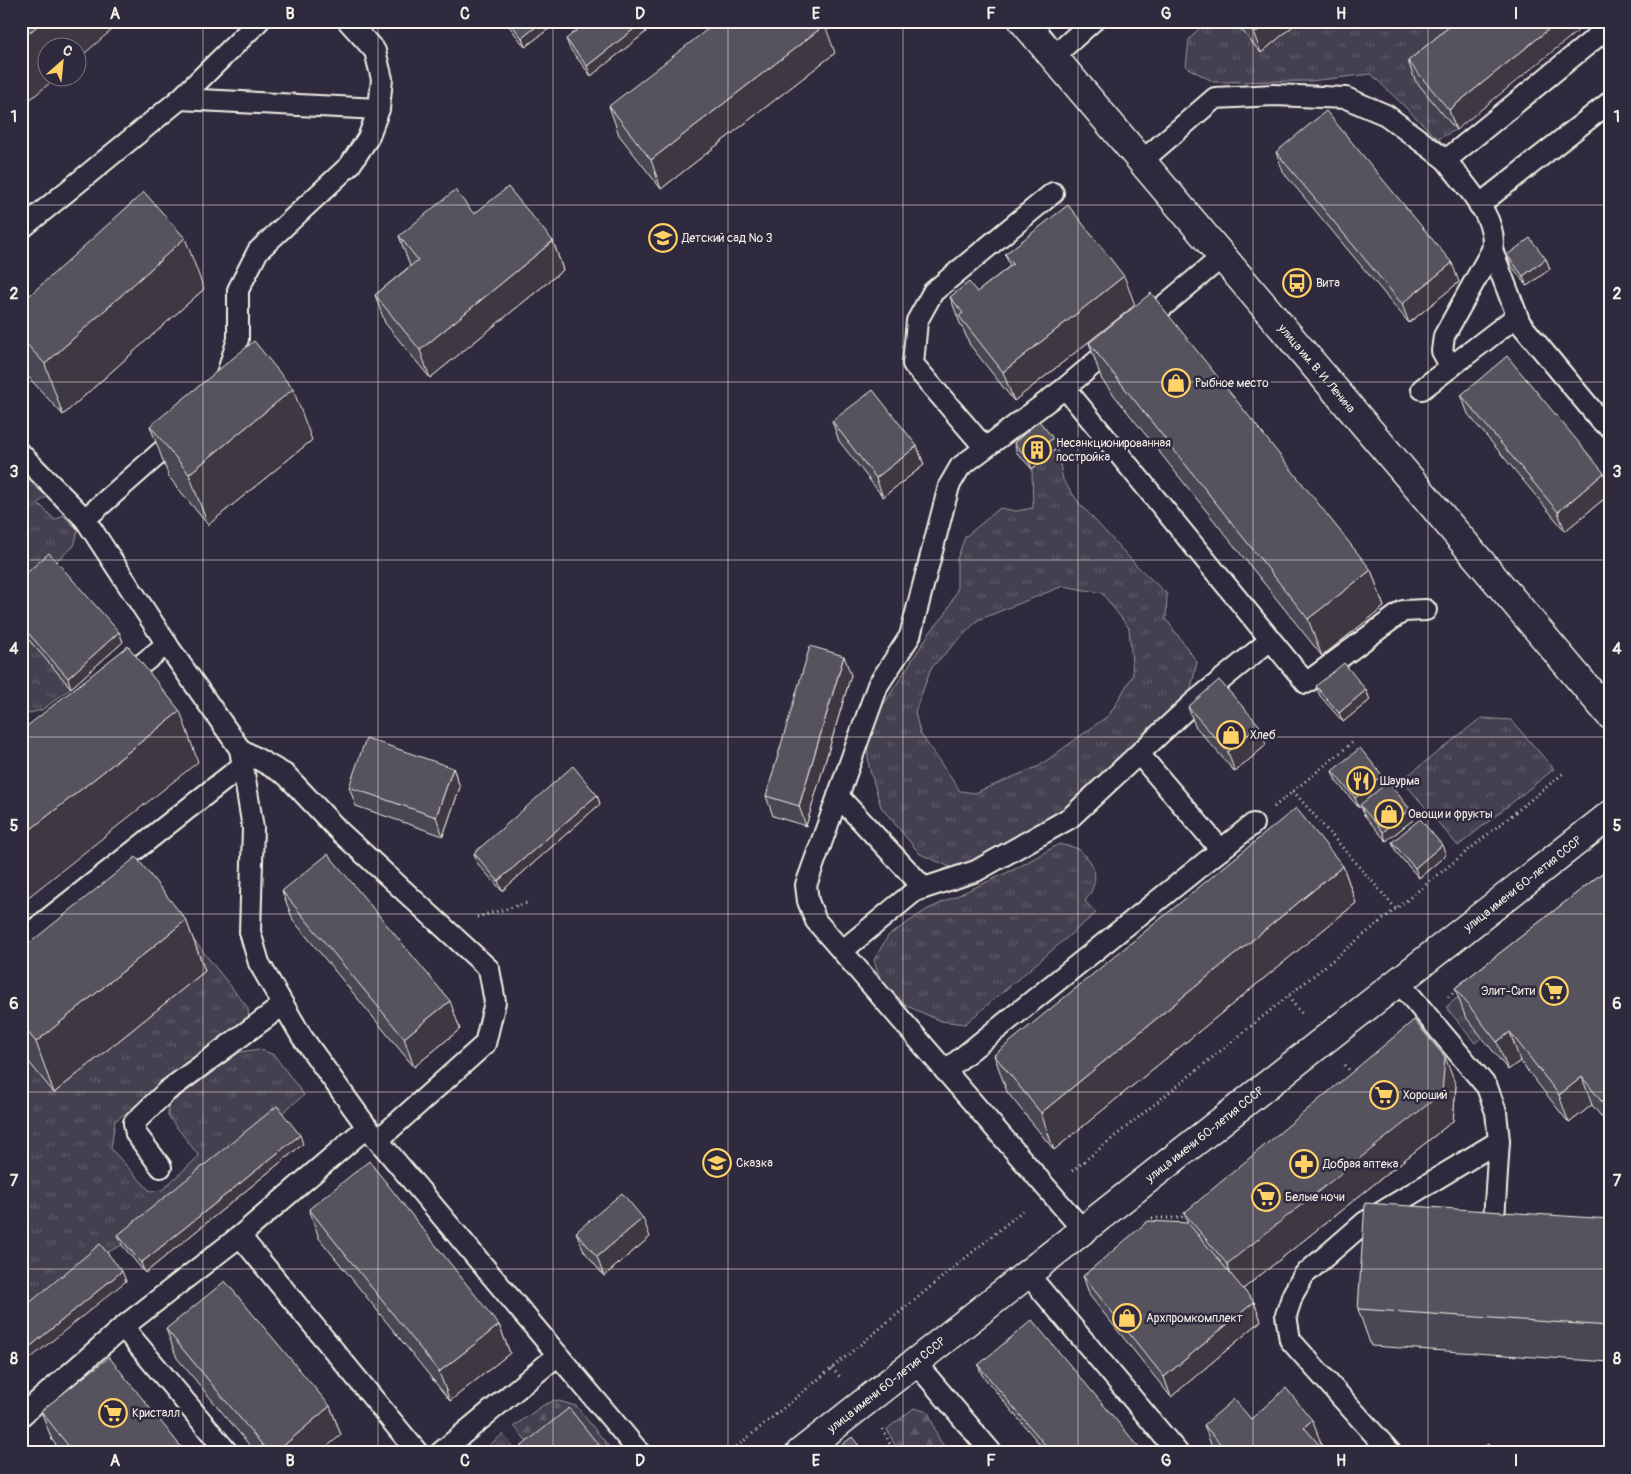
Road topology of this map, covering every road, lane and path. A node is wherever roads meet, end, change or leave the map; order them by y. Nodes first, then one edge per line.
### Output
1 (259, 21) edge
2 (348, 21) edge
3 (1023, 21) edge
4 (1093, 21) edge
5 (1610, 26) edge
6 (1053, 57) junction
7 (180, 99) junction
8 (1610, 102) edge
9 (379, 109) junction
10 (1446, 160) junction
11 (1142, 161) junction
12 (1053, 193) dead end
13 (1479, 205) junction
14 (21, 229) edge
15 (1492, 250) junction
16 (1222, 257) junction
17 (1517, 316) junction
18 (1451, 367) junction
19 (1066, 388) junction
20 (1422, 389) dead end
21 (215, 396) edge
22 (193, 424) edge
23 (1610, 427) edge
24 (985, 448) junction
25 (21, 454) edge
26 (85, 519) junction
27 (1426, 610) dead end
28 (1269, 641) junction
29 (167, 644) junction
30 (106, 694) edge
31 (1610, 715) edge
32 (1354, 742) dead end
33 (1139, 754) junction
34 (241, 758) junction
35 (1565, 772) dead end
36 (1293, 791) junction
37 (838, 796) junction
38 (1610, 815) edge
39 (1252, 824) joint
40 (1221, 850) junction
41 (924, 888) junction
42 (527, 902) dead end
43 (1397, 910) junction
44 (443, 927) junction
45 (21, 940) edge
46 (842, 951) junction
47 (1398, 981) junction
48 (1464, 984) edge
49 (1288, 997) junction
50 (283, 1005) junction
51 (1426, 1015) junction
52 (1309, 1021) dead end
53 (1361, 1069) edge
54 (945, 1071) junction
55 (1346, 1081) edge
56 (372, 1134) junction
57 (1499, 1141) junction
58 (161, 1167) dead end
59 (1048, 1190) junction
60 (1188, 1211) edge
61 (1146, 1218) dead end
62 (1082, 1229) junction
63 (240, 1236) junction
64 (1493, 1236) edge
65 (1027, 1273) junction
66 (123, 1327) junction
67 (558, 1355) junction
68 (915, 1362) junction
69 (21, 1416) edge
70 (875, 1431) dead end
71 (228, 1453) edge
72 (418, 1453) edge
73 (440, 1453) edge
74 (640, 1453) edge
75 (728, 1453) edge
76 (800, 1453) edge
77 (894, 1453) edge
78 (992, 1453) edge
79 (1178, 1453) edge
80 (1391, 1453) edge

1 - 7 lane
2 - 9 lane
3 - 6 street, улица им. В. И. Ленина
4 - 6 lane
5 - 10 lane
6 - 11 street, улица им. В. И. Ленина
7 - 9 lane
7 - 14 lane
8 - 13 lane
9 - 21 lane
10 - 11 lane
10 - 13 lane
11 - 16 street, улица им. В. И. Ленина
12 - 24 lane
13 - 15 lane
15 - 17 lane
15 - 18 lane
16 - 19 lane
16 - 31 street, улица им. В. И. Ленина
17 - 18 lane
17 - 23 lane
18 - 20 lane
19 - 24 lane
19 - 28 lane
22 - 26 lane
24 - 37 lane
25 - 26 lane
26 - 29 lane
27 - 28 lane
28 - 33 lane
29 - 30 lane
29 - 34 lane
32 - 36 path
33 - 40 lane
33 - 41 lane
34 - 44 lane
34 - 45 lane
34 - 50 lane
35 - 43 path
36 - 39 path
36 - 43 path
37 - 41 lane
37 - 46 lane
38 - 47 street, улица имени 60-летия СССР
39 - 40 lane
40 - 54 lane
41 - 46 lane
42 - 44 path
43 - 49 path
44 - 56 lane
46 - 54 lane
47 - 51 lane
47 - 62 street, улица имени 60-летия СССР
48 - 51 path
49 - 52 path
49 - 59 path
50 - 56 lane
50 - 58 lane
51 - 57 lane
53 - 55 path
54 - 59 lane
56 - 63 lane
56 - 67 lane
57 - 64 lane
57 - 80 lane
59 - 62 lane
59 - 75 path
60 - 61 path
62 - 65 street, улица имени 60-летия СССР
63 - 66 lane
63 - 72 lane
65 - 68 street, улица имени 60-летия СССР
65 - 79 lane
66 - 69 lane
66 - 71 lane
67 - 73 lane
67 - 74 lane
68 - 76 street, улица имени 60-летия СССР
68 - 78 lane
70 - 77 path

